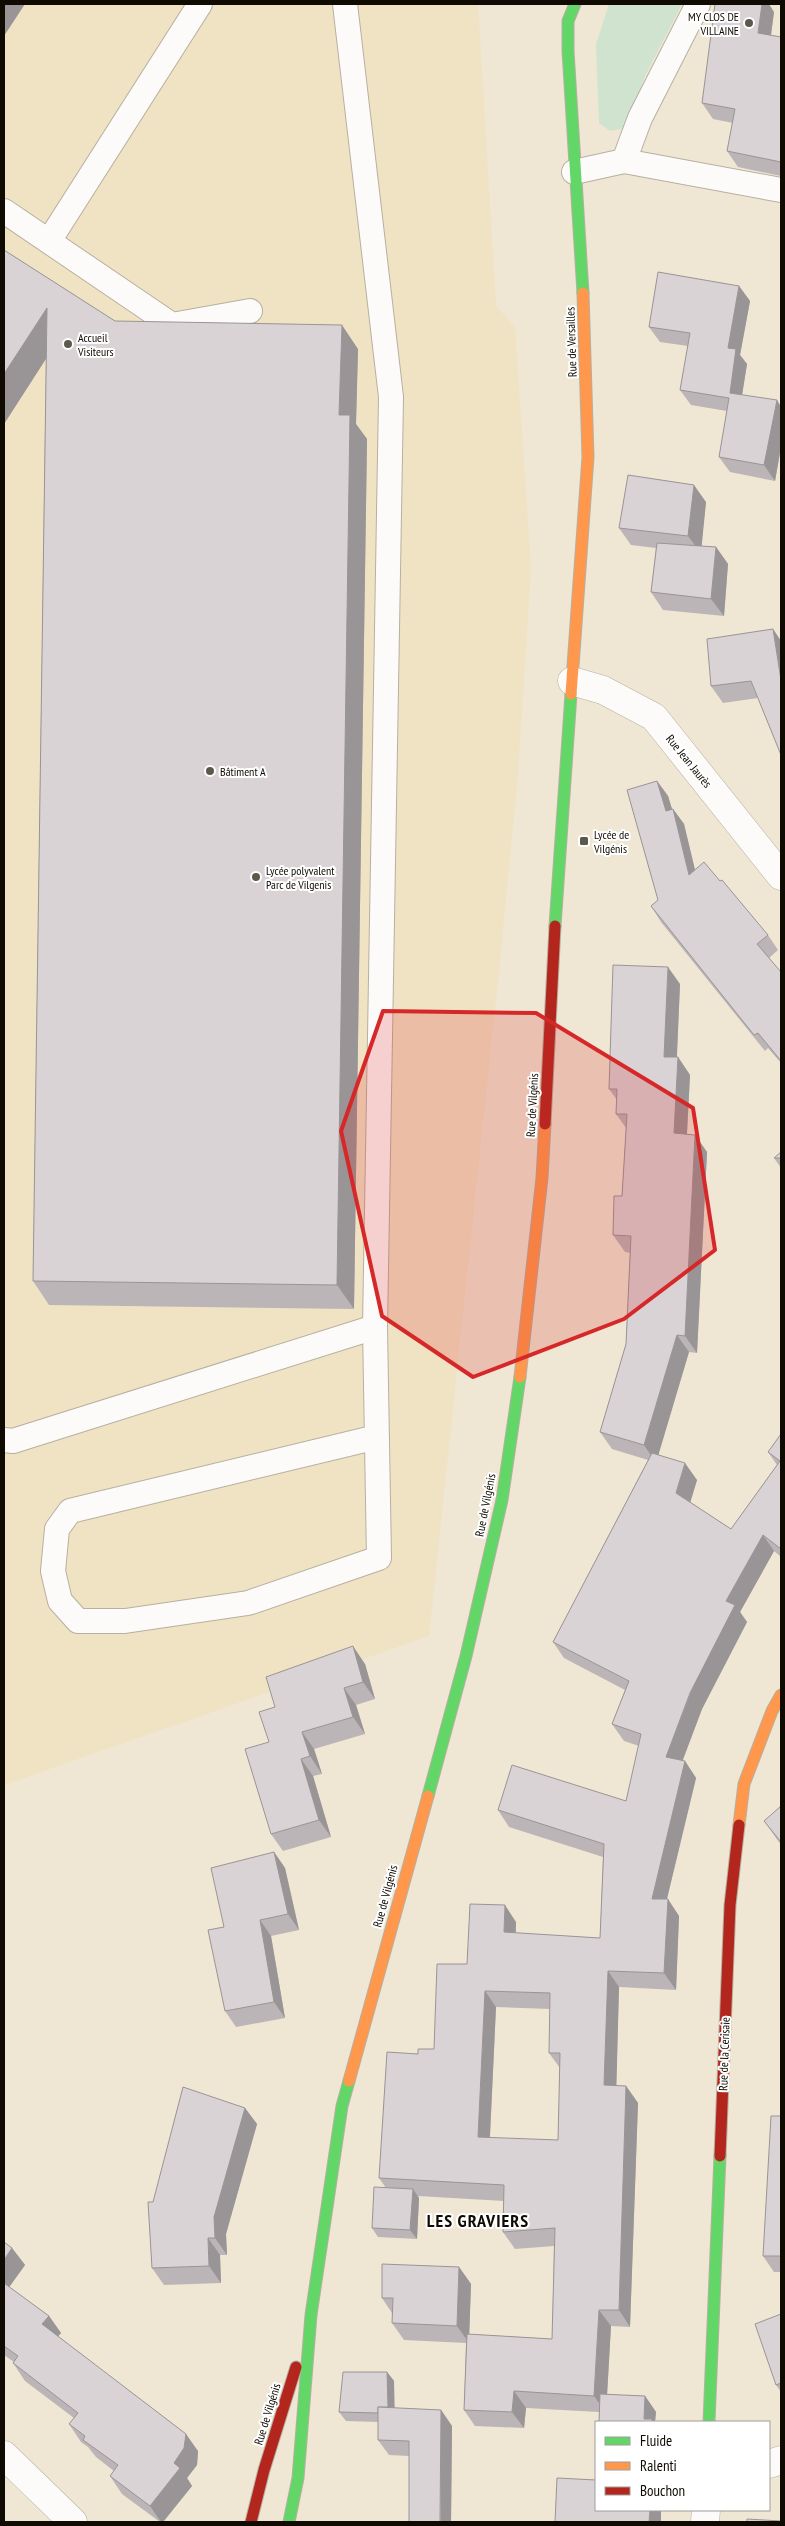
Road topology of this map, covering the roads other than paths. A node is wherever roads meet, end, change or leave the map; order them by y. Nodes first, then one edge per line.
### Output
1 (200, 4) edge
2 (345, 4) edge
3 (575, 4) edge
4 (698, 4) edge
5 (624, 161) junction
6 (574, 172) junction
7 (781, 190) edge
8 (4, 211) edge
9 (48, 241) junction
10 (250, 311) dead end
11 (572, 681) junction
12 (781, 876) edge
13 (375, 1327) junction
14 (377, 1437) junction
15 (4, 1440) edge
16 (778, 1709) edge
17 (311, 2315) junction
18 (709, 2421) edge
19 (4, 2455) edge
20 (73, 2522) edge
21 (251, 2522) edge
22 (289, 2522) edge

1 - 9 lane
2 - 13 lane
3 - 6 street, Rue de Versailles
4 - 5 lane
5 - 6 lane
5 - 7 lane
6 - 11 street, Rue de Versailles
8 - 9 lane
9 - 10 lane
11 - 12 street, Rue Jean Jaurès
11 - 17 street, Rue de Vilgénis
13 - 14 lane
13 - 15 lane
14 - 14 lane
16 - 18 street, Rue de la Cerisaie
17 - 21 street, Rue de Vilgénis
17 - 22 street, Rue de Vilgénis
19 - 20 street

